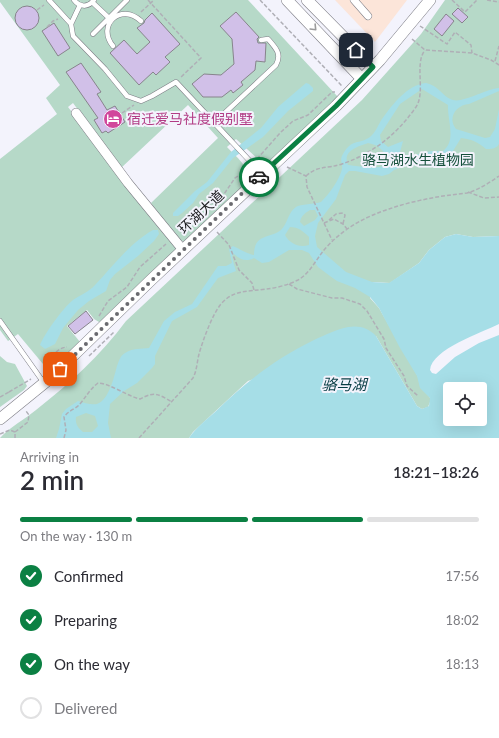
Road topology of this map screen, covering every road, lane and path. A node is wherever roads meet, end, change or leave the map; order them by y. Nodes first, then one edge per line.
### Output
1 (49, 0) edge
2 (74, 0) edge
3 (127, 0) edge
4 (148, 0) edge
5 (154, 0) edge
6 (260, 0) edge
7 (287, 0) edge
8 (307, 0) edge
9 (354, 0) edge
10 (430, 0) edge
11 (452, 0) edge
12 (477, 0) edge
13 (487, 0) edge
14 (93, 1) edge
15 (499, 2) edge
16 (151, 3) junction
17 (80, 5) junction
18 (136, 16) junction
19 (368, 16) dead end
20 (64, 17) junction
21 (110, 20) junction
22 (141, 21) dead end
23 (71, 24) junction
24 (420, 26) dead end
25 (47, 27) dead end
26 (404, 32) junction
27 (93, 34) dead end
28 (261, 40) dead end
29 (113, 46) dead end
30 (499, 46) edge
31 (425, 50) junction
32 (472, 53) junction
33 (494, 62) junction
34 (499, 65) edge
35 (373, 67) junction
36 (362, 79) junction
37 (176, 82) junction
38 (348, 92) junction
39 (141, 101) junction
40 (76, 113) dead end
41 (122, 113) dead end
42 (214, 122) junction
43 (276, 161) junction
44 (262, 174) junction
45 (306, 176) junction
46 (499, 176) edge
47 (468, 192) junction
48 (499, 197) edge
49 (329, 220) junction
50 (324, 223) junction
51 (343, 224) junction
52 (347, 229) junction
53 (215, 230) dead end
54 (332, 241) junction
55 (183, 250) junction
56 (289, 284) junction
57 (254, 290) junction
58 (0, 322) edge
59 (44, 383) junction
60 (16, 389) dead end
61 (418, 396) dead end
62 (0, 398) edge
63 (172, 402) junction
64 (25, 408) dead end
65 (0, 419) edge
66 (15, 432) junction
67 (0, 434) edge
68 (15, 438) edge
69 (64, 438) edge
70 (138, 438) edge

1 - 20 lane
2 - 17 lane
3 - 21 lane
4 - 16 path
5 - 16 path
6 - 38 path
7 -> 36 street
8 - 35 street
9 - 19 street
10 - 26 street, 环湖大道
11 - 12 path
13 - 15 path
14 - 17 lane
14 - 21 lane
16 - 18 path
16 - 37 path
17 - 23 lane
18 - 21 lane
18 - 22 lane
20 - 23 lane
20 - 25 path
21 - 27 lane
21 - 29 lane
23 - 39 lane
24 - 32 path
26 - 31 path
26 - 35 street, 环湖大道
28 - 42 lane
30 - 33 path
31 - 32 path
31 - 45 path
32 - 33 path
33 - 34 path
35 - 36 street, 环湖大道
36 - 38 street, 环湖大道
37 - 39 lane
37 - 42 lane
38 - 43 street, 环湖大道
39 - 41 path
40 - 55 street
42 - 44 lane
43 - 44 street, 环湖大道
43 - 45 path
44 - 55 street, 环湖大道
45 - 50 path
46 - 47 path
47 - 48 path
47 - 52 path
49 - 50 path
49 - 51 path
49 - 51 path
50 - 54 path
51 - 52 path
52 - 54 path
53 - 57 path
54 - 56 path
55 - 59 street, 环湖大道
56 - 57 path
56 - 61 path
57 - 63 path
58 - 59 lane
59 - 65 street, 环湖大道
60 - 62 path
63 - 69 path
63 - 70 path
64 - 66 path
66 - 67 path
66 - 68 path

